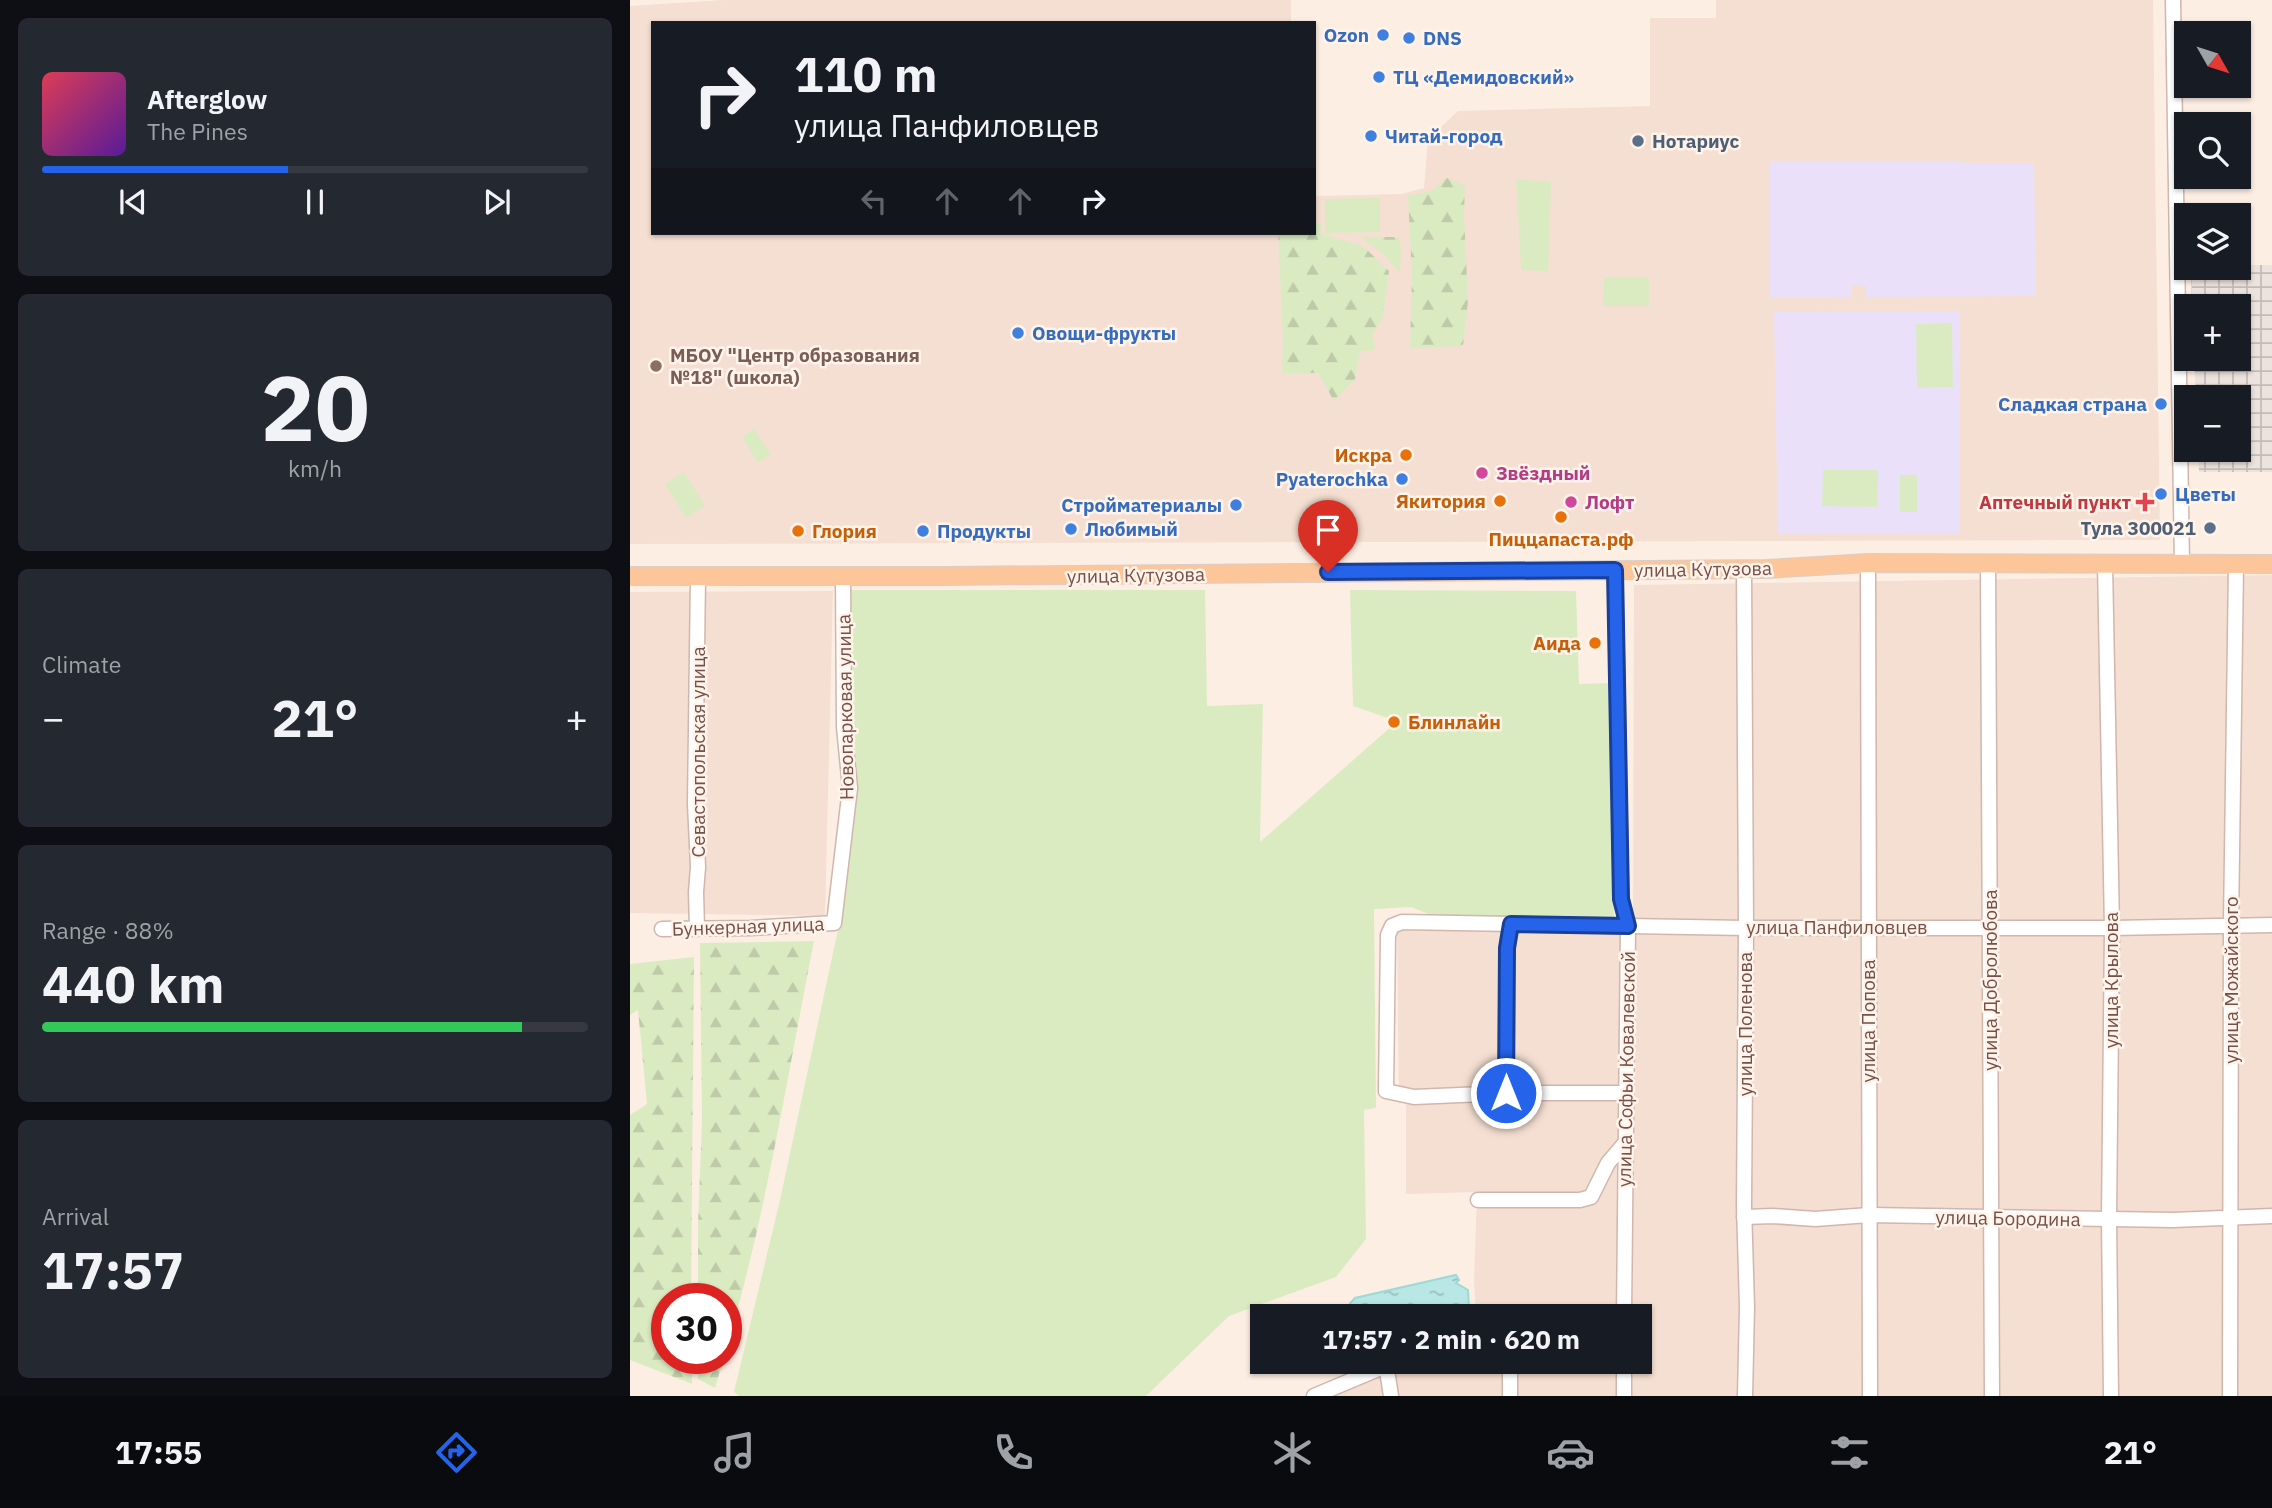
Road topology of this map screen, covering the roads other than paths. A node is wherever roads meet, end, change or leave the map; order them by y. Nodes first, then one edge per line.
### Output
1 (2173, 0) edge
2 (1868, 563) junction
3 (1988, 563) junction
4 (2105, 564) junction
5 (2272, 564) edge
6 (2182, 565) junction
7 (2236, 565) junction
8 (1744, 568) junction
9 (1615, 570) junction
10 (843, 575) junction
11 (630, 576) edge
12 (698, 576) junction
13 (834, 923) joint
14 (1511, 924) junction
15 (2272, 925) edge
16 (1628, 926) junction
17 (2231, 926) junction
18 (1868, 927) junction
19 (1989, 927) junction
20 (1746, 928) junction
21 (2112, 928) junction
22 (662, 929) dead end
23 (697, 929) junction
24 (1506, 1093) junction
25 (1626, 1093) junction
26 (1625, 1143) junction
27 (1478, 1200) dead end
28 (1869, 1215) junction
29 (2272, 1216) edge
30 (1744, 1217) junction
31 (2230, 1217) junction
32 (1992, 1218) junction
33 (2109, 1219) junction
34 (1624, 1304) edge
35 (1365, 1374) edge
36 (1390, 1374) edge
37 (1510, 1374) edge
38 (1623, 1374) edge
39 (1314, 1396) edge
40 (1391, 1396) edge
41 (1510, 1396) edge
42 (1624, 1396) edge
43 (1745, 1396) edge
44 (1870, 1396) edge
45 (1992, 1396) edge
46 (2111, 1396) edge
47 (2230, 1396) edge

1 - 6 street
2 - 3 main road, улица Кутузова
2 - 8 main road, улица Кутузова
2 - 18 street, улица Попова
3 - 4 main road, улица Кутузова
3 - 19 street, улица Добролюбова
4 - 6 main road, улица Кутузова
4 - 21 street, улица Крылова
5 - 7 main road, улица Кутузова
6 - 7 main road, улица Кутузова
7 - 17 street, улица Можайского
8 - 9 main road, улица Кутузова
8 - 20 street, улица Поленова
9 - 10 main road, улица Кутузова
9 - 16 street, улица Софьи Ковалевской
10 - 12 main road, улица Кутузова
10 - 13 street, Новопарковая улица
11 - 12 main road, улица Кутузова
12 - 23 street, Севастопольская улица
13 - 23 street, Бункерная улица
14 - 16 street, улица Панфиловцев
14 - 24 street
14 - 24 street, улица Панфиловцев
15 - 17 street, улица Панфиловцев
16 - 20 street, улица Панфиловцев
16 - 25 street, улица Софьи Ковалевской
17 - 21 street, улица Панфиловцев
17 - 31 street, улица Можайского
18 - 19 street, улица Панфиловцев
18 - 20 street, улица Панфиловцев
18 - 28 street, улица Попова
19 - 21 street, улица Панфиловцев
19 - 32 street, улица Добролюбова
20 - 30 street, улица Поленова
21 - 33 street, улица Крылова
22 - 23 street, Бункерная улица
24 - 25 street
25 - 26 street, улица Софьи Ковалевской
26 - 27 street
26 - 34 street, улица Софьи Ковалевской
28 - 30 street, улица Бородина
28 - 32 street, улица Бородина
28 - 44 street, улица Попова
29 - 31 street, улица Бородина
30 - 43 street, улица Поленова
31 - 33 street, улица Бородина
31 - 47 street, улица Можайского
32 - 33 street, улица Бородина
32 - 45 street, улица Добролюбова
33 - 46 street, улица Крылова
35 - 39 street
36 - 40 street
37 - 41 street
38 - 42 street

